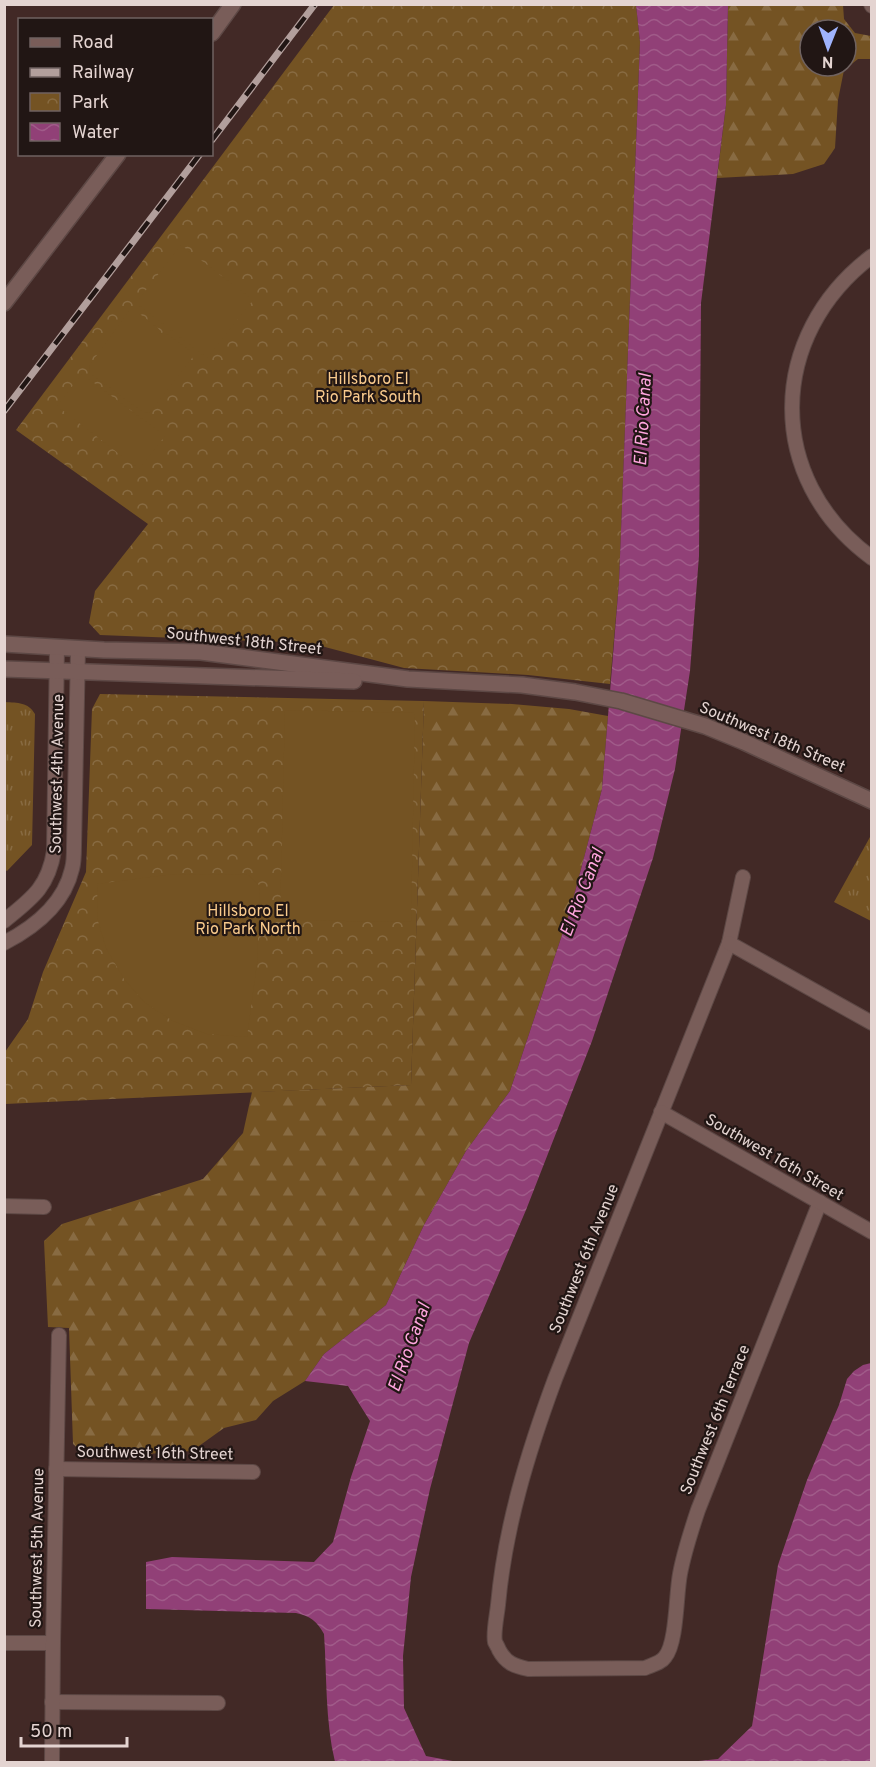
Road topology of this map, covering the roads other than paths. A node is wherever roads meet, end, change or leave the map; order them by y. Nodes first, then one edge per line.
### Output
1 (233, 4) edge
2 (213, 32) edge
3 (116, 156) edge
4 (872, 256) edge
5 (4, 303) edge
6 (872, 558) edge
7 (4, 644) edge
8 (57, 647) junction
9 (78, 649) junction
10 (4, 669) edge
11 (57, 671) junction
12 (77, 672) junction
13 (408, 679) junction
14 (872, 801) edge
15 (743, 877) dead end
16 (33, 898) junction
17 (46, 914) junction
18 (4, 921) edge
19 (6, 940) edge
20 (729, 942) junction
21 (872, 1023) edge
22 (661, 1112) junction
23 (820, 1202) junction
24 (4, 1206) edge
25 (44, 1207) dead end
26 (872, 1232) edge
27 (59, 1335) dead end
28 (56, 1469) junction
29 (253, 1472) dead end
30 (4, 1643) edge
31 (53, 1643) junction
32 (666, 1657) joint
33 (52, 1702) junction
34 (219, 1703) dead end
35 (52, 1762) edge

1 - 2 main road
3 - 5 main road
4 - 6 street
7 - 8 main road, Southwest 18th Street
8 - 9 main road, Southwest 18th Street
8 - 11 street, Southwest 4th Avenue
9 - 12 street, Southwest 4th Avenue
9 - 13 main road, Southwest 18th Street
10 - 11 main road, Southwest 18th Street
11 - 12 main road, Southwest 18th Street
11 - 16 street, Southwest 4th Avenue
12 - 13 main road, Southwest 18th Street
12 - 17 street, Southwest 4th Avenue
13 - 14 main road, Southwest 18th Street
15 - 20 street, Southwest 6th Avenue
16 - 17 street
16 - 18 street, Southwest 4th Avenue
17 - 19 street, Southwest 4th Avenue
20 - 21 street
20 - 22 street, Southwest 6th Avenue
22 - 23 street, Southwest 16th Street
22 - 32 street, Southwest 6th Avenue
23 - 26 street, Southwest 16th Street
23 - 32 street, Southwest 6th Terrace
24 - 25 street
27 - 28 street, Southwest 5th Avenue
28 - 29 street, Southwest 16th Street
28 - 31 street, Southwest 5th Avenue
30 - 31 street
31 - 33 street, Southwest 5th Avenue
33 - 34 street
33 - 35 street, Southwest 5th Avenue

